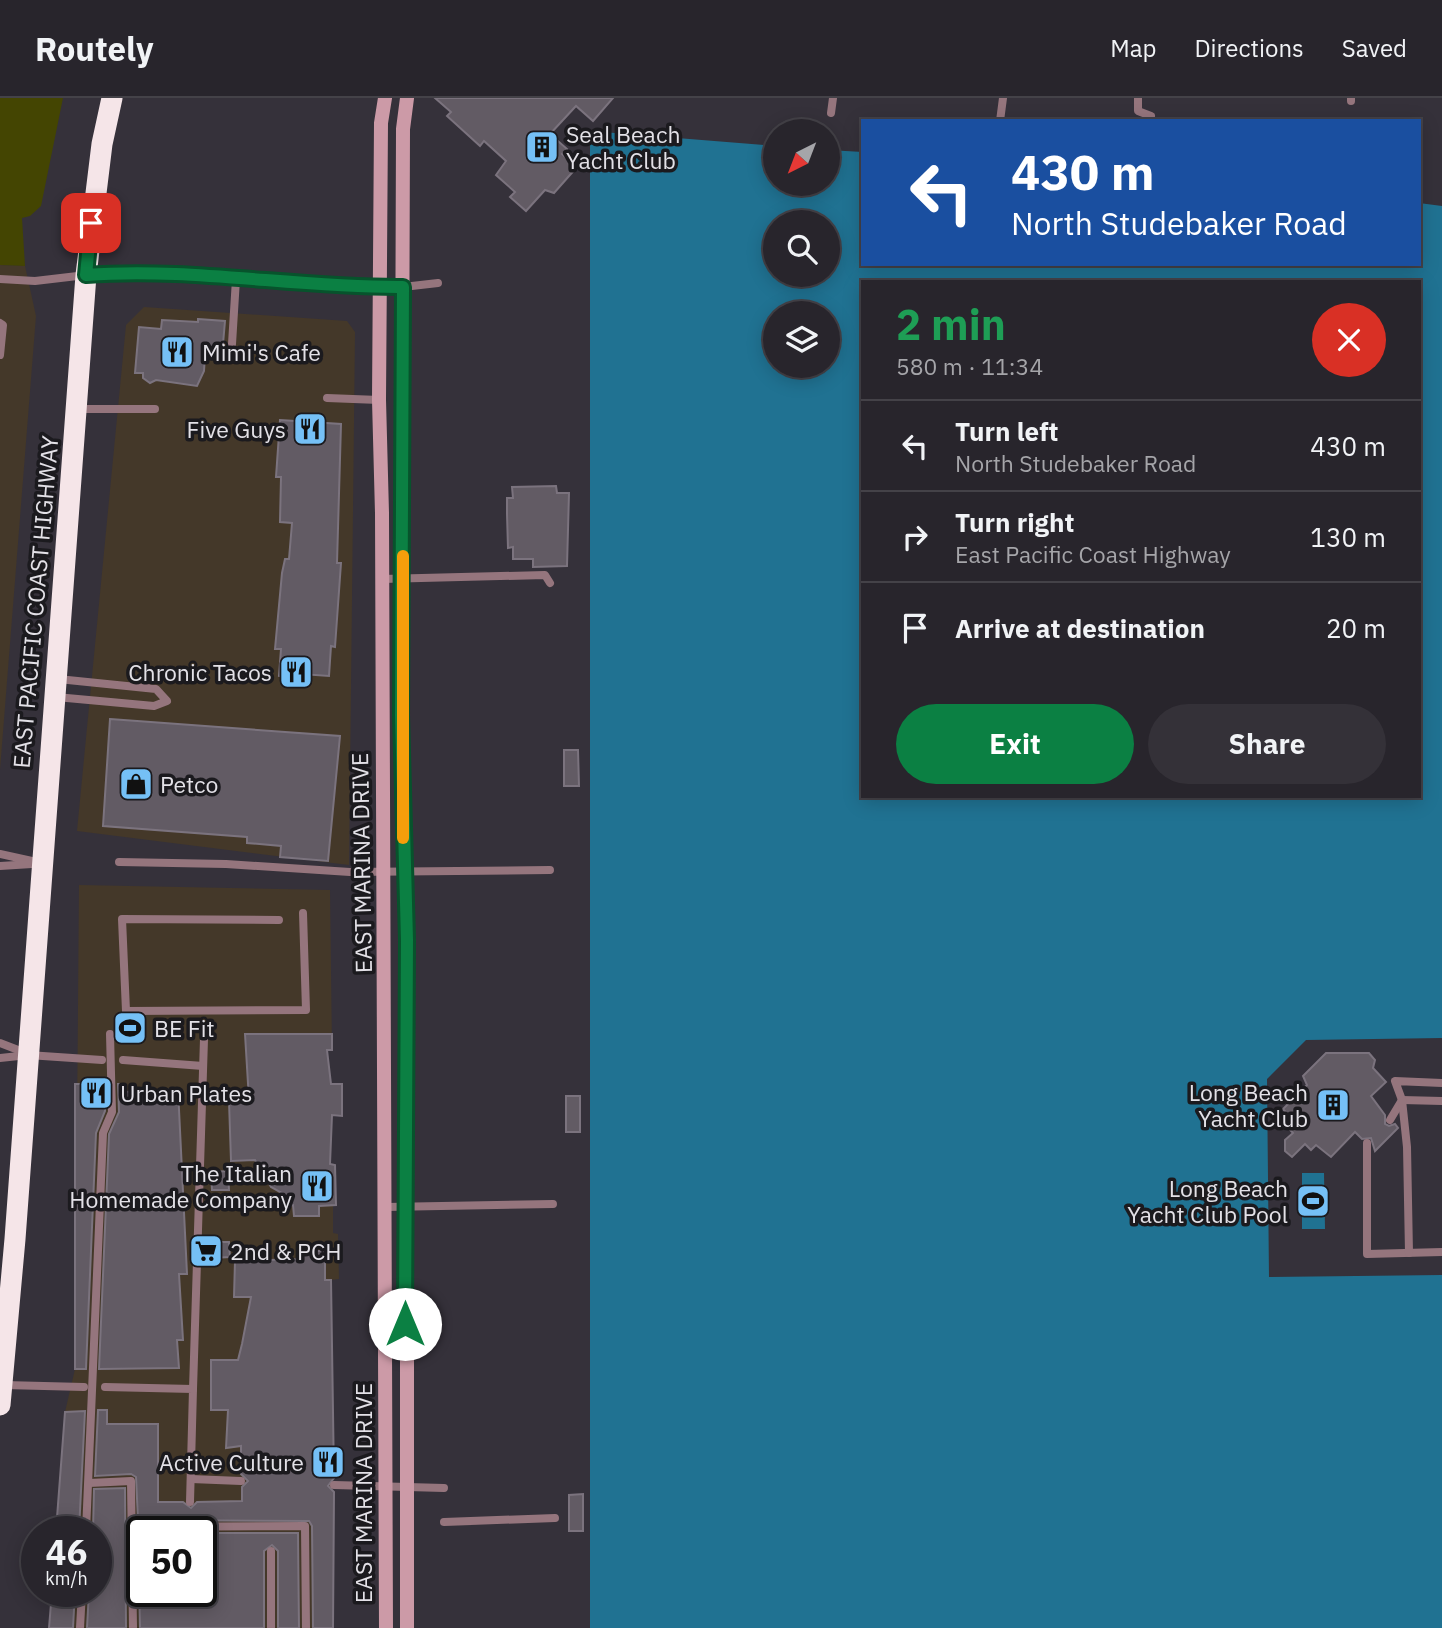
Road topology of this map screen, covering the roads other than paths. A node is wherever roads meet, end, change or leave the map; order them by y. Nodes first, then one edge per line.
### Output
1 (112, 98) edge
2 (385, 98) edge
3 (407, 98) edge
4 (833, 98) edge
5 (1003, 98) edge
6 (1138, 98) edge
7 (831, 113) dead end
8 (1150, 116) dead end
9 (1000, 119) edge
10 (86, 275) junction
11 (0, 279) edge
12 (236, 279) junction
13 (438, 284) dead end
14 (379, 287) junction
15 (403, 287) junction
16 (0, 323) edge
17 (232, 344) dead end
18 (0, 355) edge
19 (327, 398) dead end
20 (379, 400) junction
21 (76, 409) junction
22 (155, 409) dead end
23 (382, 579) junction
24 (403, 580) junction
25 (550, 583) dead end
26 (54, 688) junction
27 (0, 854) edge
28 (120, 862) dead end
29 (41, 863) junction
30 (0, 866) edge
31 (550, 870) dead end
32 (384, 872) junction
33 (403, 873) junction
34 (303, 913) dead end
35 (279, 920) dead end
36 (110, 1034) dead end
37 (204, 1039) dead end
38 (0, 1043) edge
39 (28, 1055) junction
40 (0, 1058) edge
41 (102, 1060) dead end
42 (123, 1060) dead end
43 (202, 1066) junction
44 (1442, 1083) edge
45 (1402, 1100) junction
46 (1442, 1101) edge
47 (1390, 1119) dead end
48 (1367, 1143) dead end
49 (553, 1204) dead end
50 (405, 1205) junction
51 (386, 1207) junction
52 (1442, 1252) edge
53 (1409, 1253) junction
54 (84, 1387) dead end
55 (105, 1387) dead end
56 (193, 1390) junction
57 (1, 1395) edge
58 (191, 1479) junction
59 (241, 1481) dead end
60 (89, 1483) junction
61 (334, 1485) dead end
62 (384, 1487) junction
63 (406, 1488) junction
64 (444, 1488) dead end
65 (190, 1502) dead end
66 (87, 1516) edge
67 (132, 1516) edge
68 (555, 1518) dead end
69 (444, 1522) dead end
70 (217, 1527) edge
71 (271, 1551) dead end
72 (81, 1607) edge
73 (133, 1607) edge
74 (80, 1628) edge
75 (133, 1628) edge
76 (271, 1628) edge
77 (306, 1628) edge
78 (386, 1628) edge
79 (407, 1628) edge

1 - 10 highway, EAST PACIFIC COAST HIGHWAY
2 - 14 main road, EAST MARINA DRIVE
3 - 15 main road, EAST MARINA DRIVE
4 - 7 lane
5 - 9 lane
6 - 8 lane
10 - 11 lane
10 - 12 main road
10 - 21 highway, EAST PACIFIC COAST HIGHWAY
12 - 14 main road
12 - 17 lane
13 - 15 lane
14 - 15 main road
14 - 20 main road, EAST MARINA DRIVE
15 - 24 main road, EAST MARINA DRIVE
16 - 18 lane
19 - 20 lane
20 - 23 main road, EAST MARINA DRIVE
21 - 22 lane
21 - 26 highway, EAST PACIFIC COAST HIGHWAY
23 - 24 lane
23 - 32 main road, EAST MARINA DRIVE
24 - 25 lane
24 - 33 main road, EAST MARINA DRIVE
26 - 26 lane
26 - 29 highway, EAST PACIFIC COAST HIGHWAY
27 - 29 lane
28 - 32 lane
29 - 30 lane
29 - 39 highway, EAST PACIFIC COAST HIGHWAY
31 - 33 lane
32 - 33 lane
32 - 51 main road, EAST MARINA DRIVE
33 - 50 main road, EAST MARINA DRIVE
34 - 35 lane
36 - 60 lane
37 - 43 lane
38 - 39 lane
39 - 40 lane
39 - 41 lane
39 - 57 highway, EAST PACIFIC COAST HIGHWAY
42 - 43 lane
43 - 56 lane
44 - 45 lane
45 - 46 lane
45 - 47 lane
45 - 53 lane
48 - 53 lane
49 - 50 lane
50 - 51 lane
50 - 63 main road, EAST MARINA DRIVE
51 - 62 main road, EAST MARINA DRIVE
52 - 53 lane
54 - 57 lane
55 - 56 lane
56 - 58 lane
58 - 59 lane
58 - 65 lane
60 - 66 lane
60 - 67 lane
61 - 62 lane
62 - 63 lane
62 - 78 main road, EAST MARINA DRIVE
63 - 64 lane
63 - 79 main road, EAST MARINA DRIVE
68 - 69 lane
70 - 77 lane
71 - 76 lane
72 - 74 lane
73 - 75 lane

